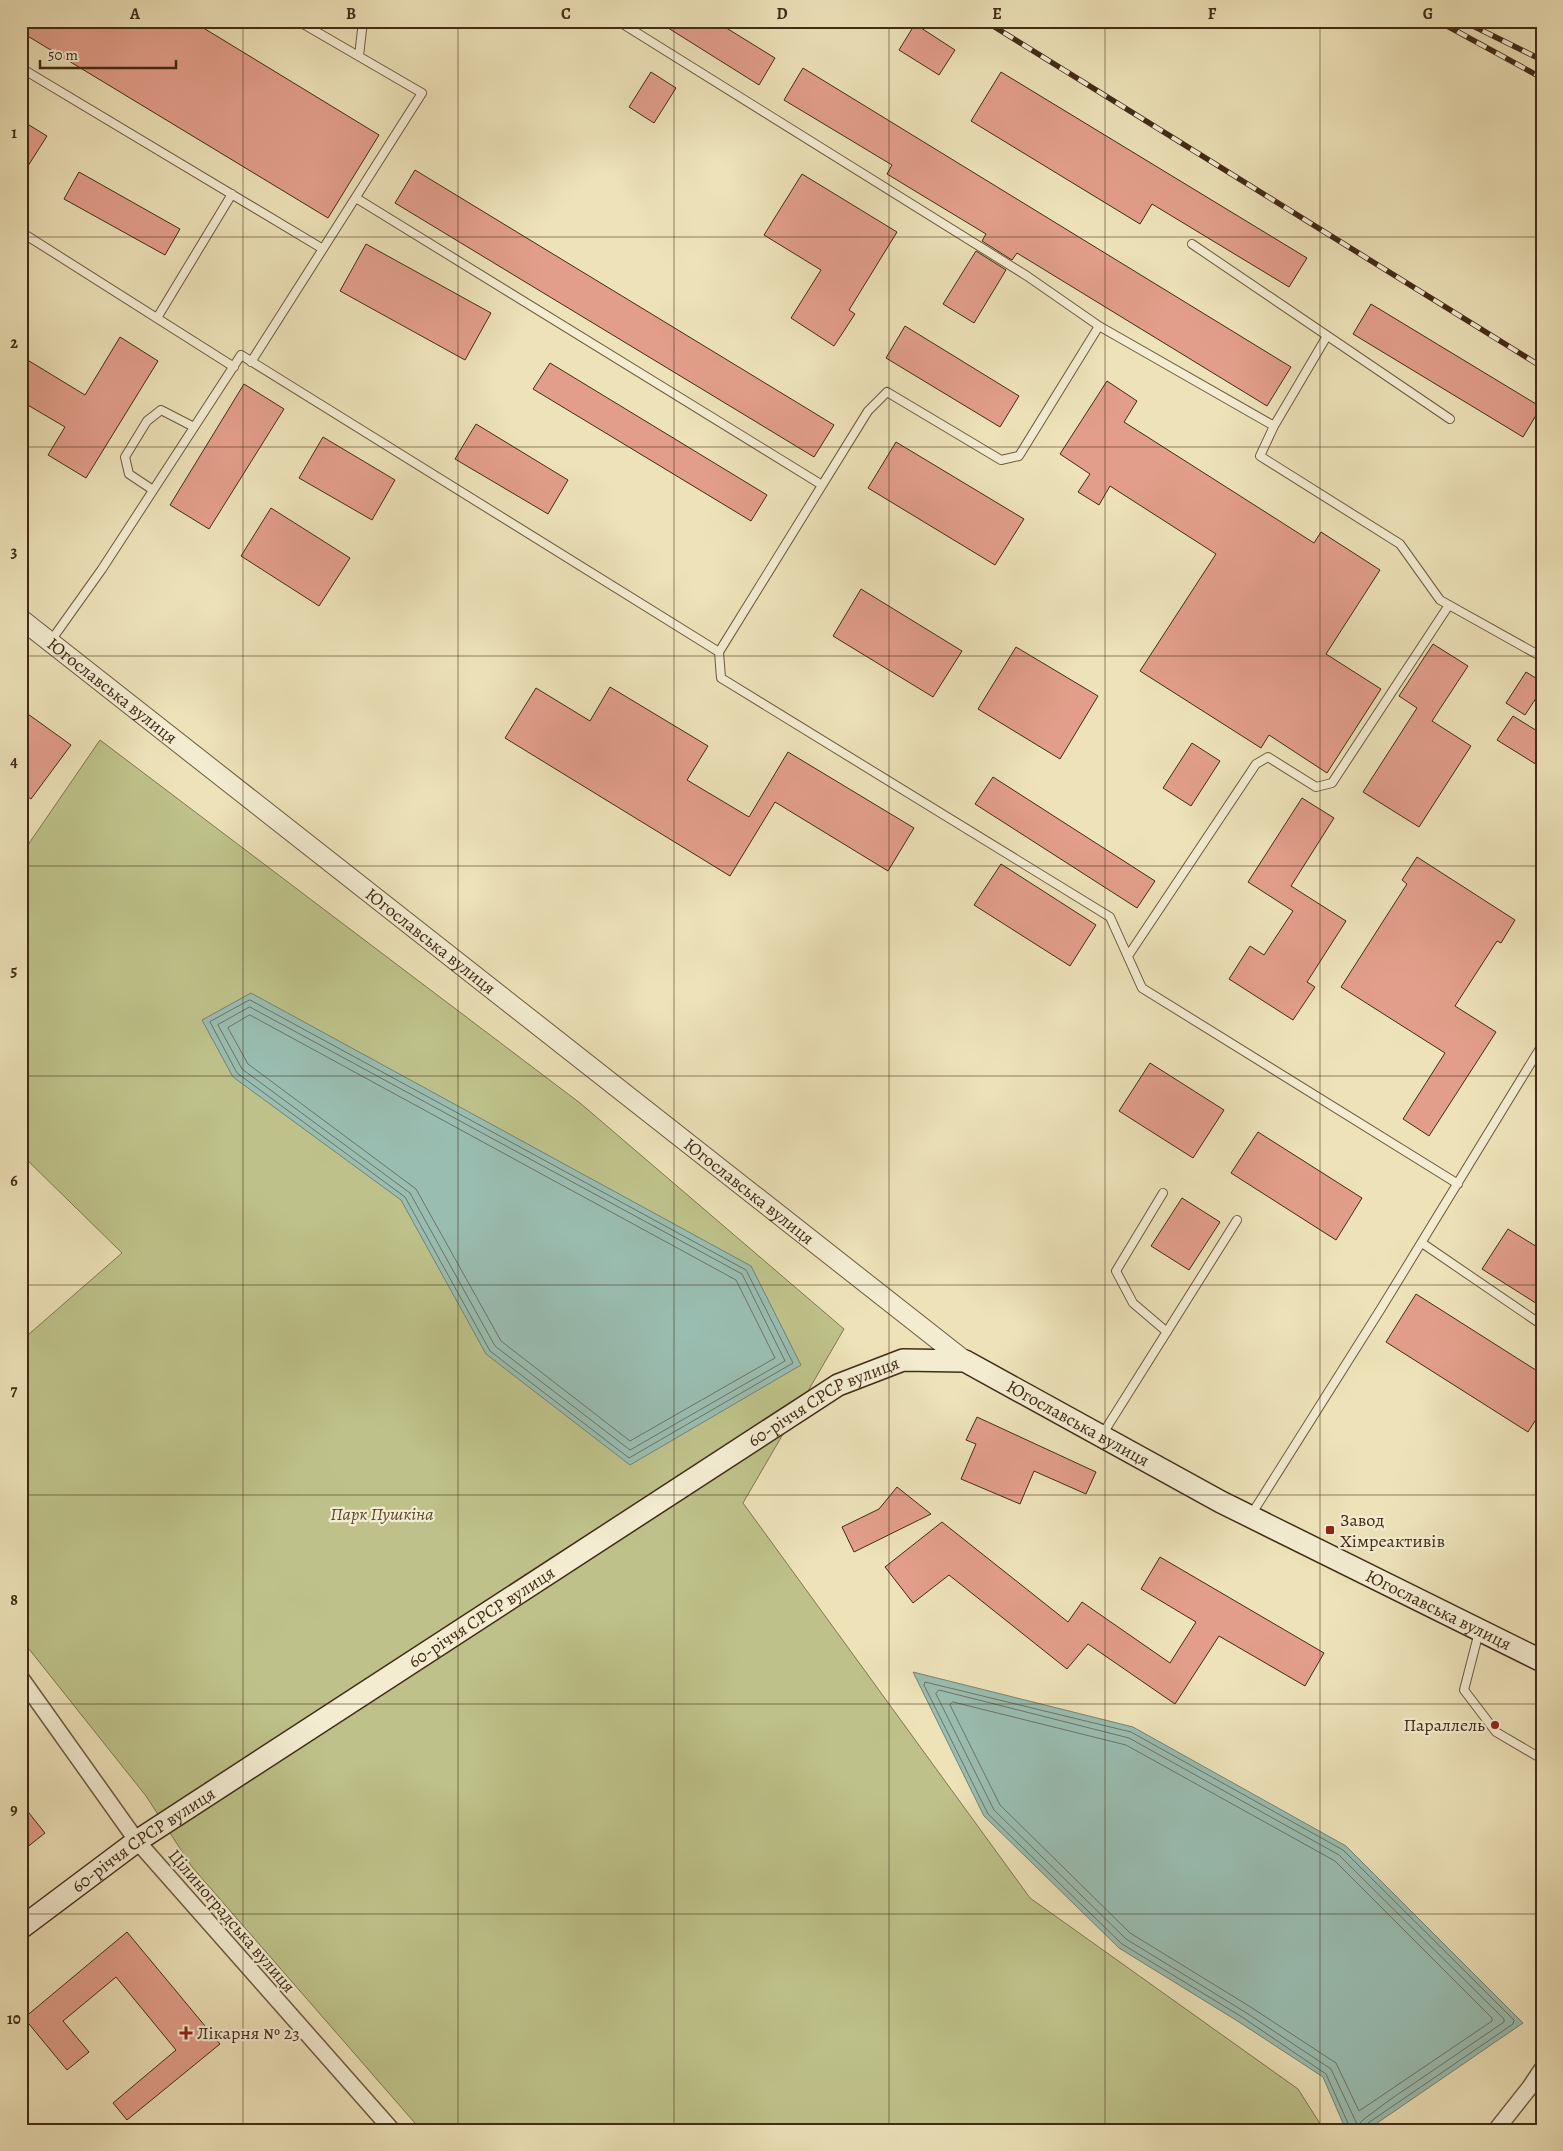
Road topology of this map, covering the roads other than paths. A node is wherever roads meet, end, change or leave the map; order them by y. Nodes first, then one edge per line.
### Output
1 (298, 21) edge
2 (363, 21) edge
3 (618, 21) edge
4 (359, 56) junction
5 (21, 68) edge
6 (232, 194) junction
7 (356, 198) junction
8 (21, 232) edge
9 (1192, 244) dead end
10 (323, 249) junction
11 (157, 318) junction
12 (1099, 326) junction
13 (1327, 336) junction
14 (252, 362) junction
15 (234, 367) junction
16 (1450, 419) dead end
17 (1274, 426) junction
18 (194, 427) junction
19 (822, 485) junction
20 (153, 490) junction
21 (1448, 605) junction
22 (23, 623) edge
23 (50, 642) junction
24 (719, 652) junction
25 (1542, 657) edge
26 (1128, 956) junction
27 (1542, 1045) edge
28 (1458, 1184) junction
29 (1163, 1193) dead end
30 (1237, 1220) dead end
31 (1422, 1243) junction
32 (1542, 1325) edge
33 (1167, 1332) junction
34 (964, 1361) junction
35 (1101, 1436) junction
36 (1250, 1516) junction
37 (1479, 1630) junction
38 (1542, 1661) edge
39 (21, 1678) edge
40 (1542, 1759) edge
41 (137, 1842) junction
42 (21, 1928) edge
43 (1542, 2069) edge
44 (392, 2130) edge
45 (1496, 2130) edge

1 - 4 lane
2 - 4 lane
3 - 12 lane
4 - 7 lane
5 - 6 lane
6 - 10 lane
6 - 11 lane
7 - 10 lane
7 - 19 lane
8 - 11 lane
9 - 13 lane
10 - 14 lane
11 - 15 lane
12 - 17 lane
12 - 19 lane
13 - 16 lane
13 - 17 lane
14 - 15 lane
14 - 24 lane
15 - 18 lane
17 - 21 lane
18 - 20 lane
18 - 20 lane
19 - 24 lane
20 - 23 lane
21 - 25 lane
21 - 26 lane
22 - 23 street, Югославська вулиця
23 - 34 street, Югославська вулиця
24 - 26 lane
26 - 28 lane
27 - 28 lane
28 - 31 lane
29 - 33 lane
30 - 33 lane
31 - 32 lane
31 - 36 lane
33 - 35 lane
34 - 35 main road, Югославська вулиця
34 - 41 main road, 60-річчя СРСР вулиця
35 - 36 main road, Югославська вулиця
36 - 37 main road, Югославська вулиця
37 - 38 main road, Югославська вулиця
37 - 40 lane
39 - 41 street, Цілиноградська вулиця
41 - 42 main road, 60-річчя СРСР вулиця
41 - 44 street, Цілиноградська вулиця
43 - 45 street

